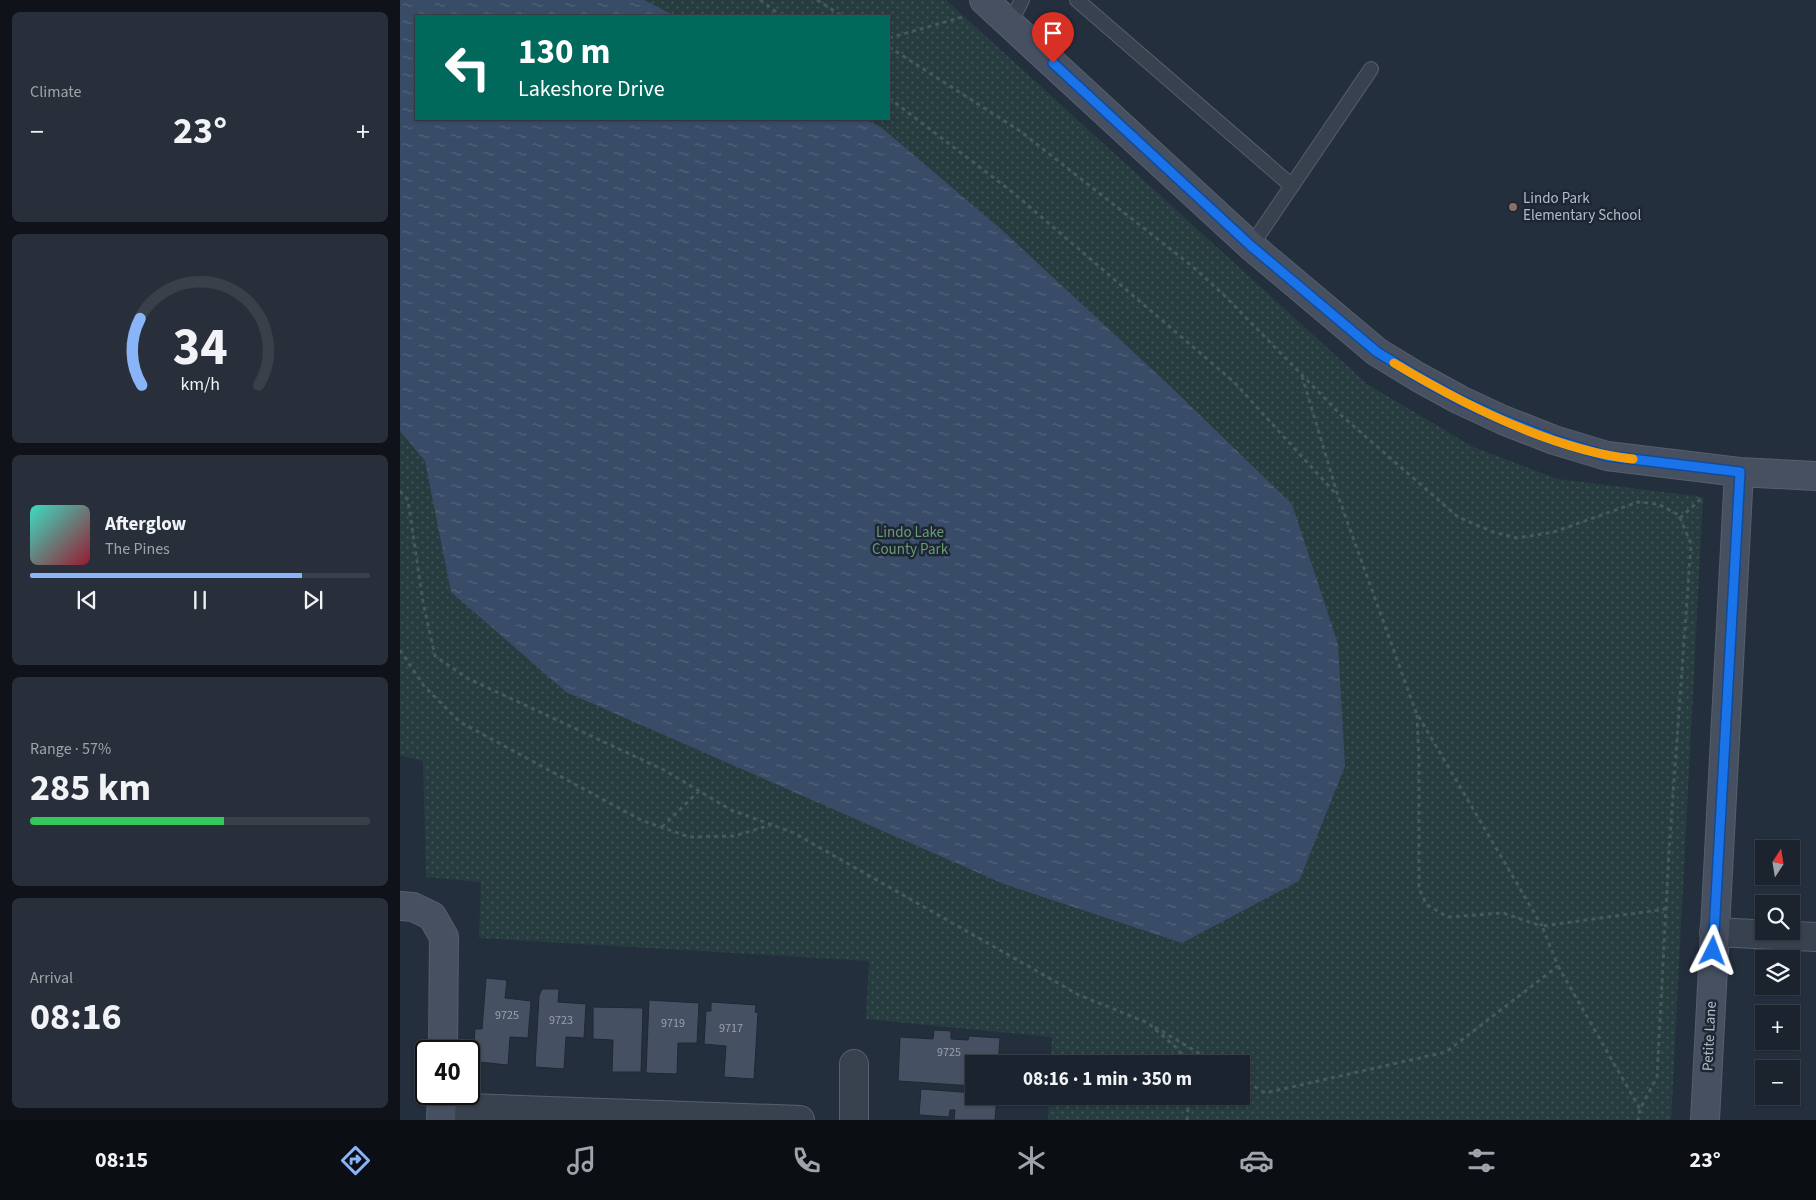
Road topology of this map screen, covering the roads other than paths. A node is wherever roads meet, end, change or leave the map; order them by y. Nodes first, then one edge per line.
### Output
1 (1077, 0) edge
2 (979, 7) edge
3 (1016, 11) edge
4 (1371, 69) dead end
5 (1292, 186) junction
6 (1251, 246) junction
7 (1740, 472) junction
8 (1816, 476) edge
9 (400, 906) edge
10 (1714, 932) junction
11 (1816, 937) edge
12 (443, 1040) edge
13 (854, 1064) dead end
14 (442, 1107) edge
15 (800, 1120) edge
16 (854, 1120) edge
17 (1705, 1120) edge

1 - 5 lane
2 - 3 street
3 - 6 street
4 - 5 lane
5 - 6 lane
6 - 7 street
7 - 8 street
7 - 10 street, Petite Lane
9 - 12 street
10 - 11 street
10 - 17 street, Petite Lane
13 - 16 street
14 - 15 street

